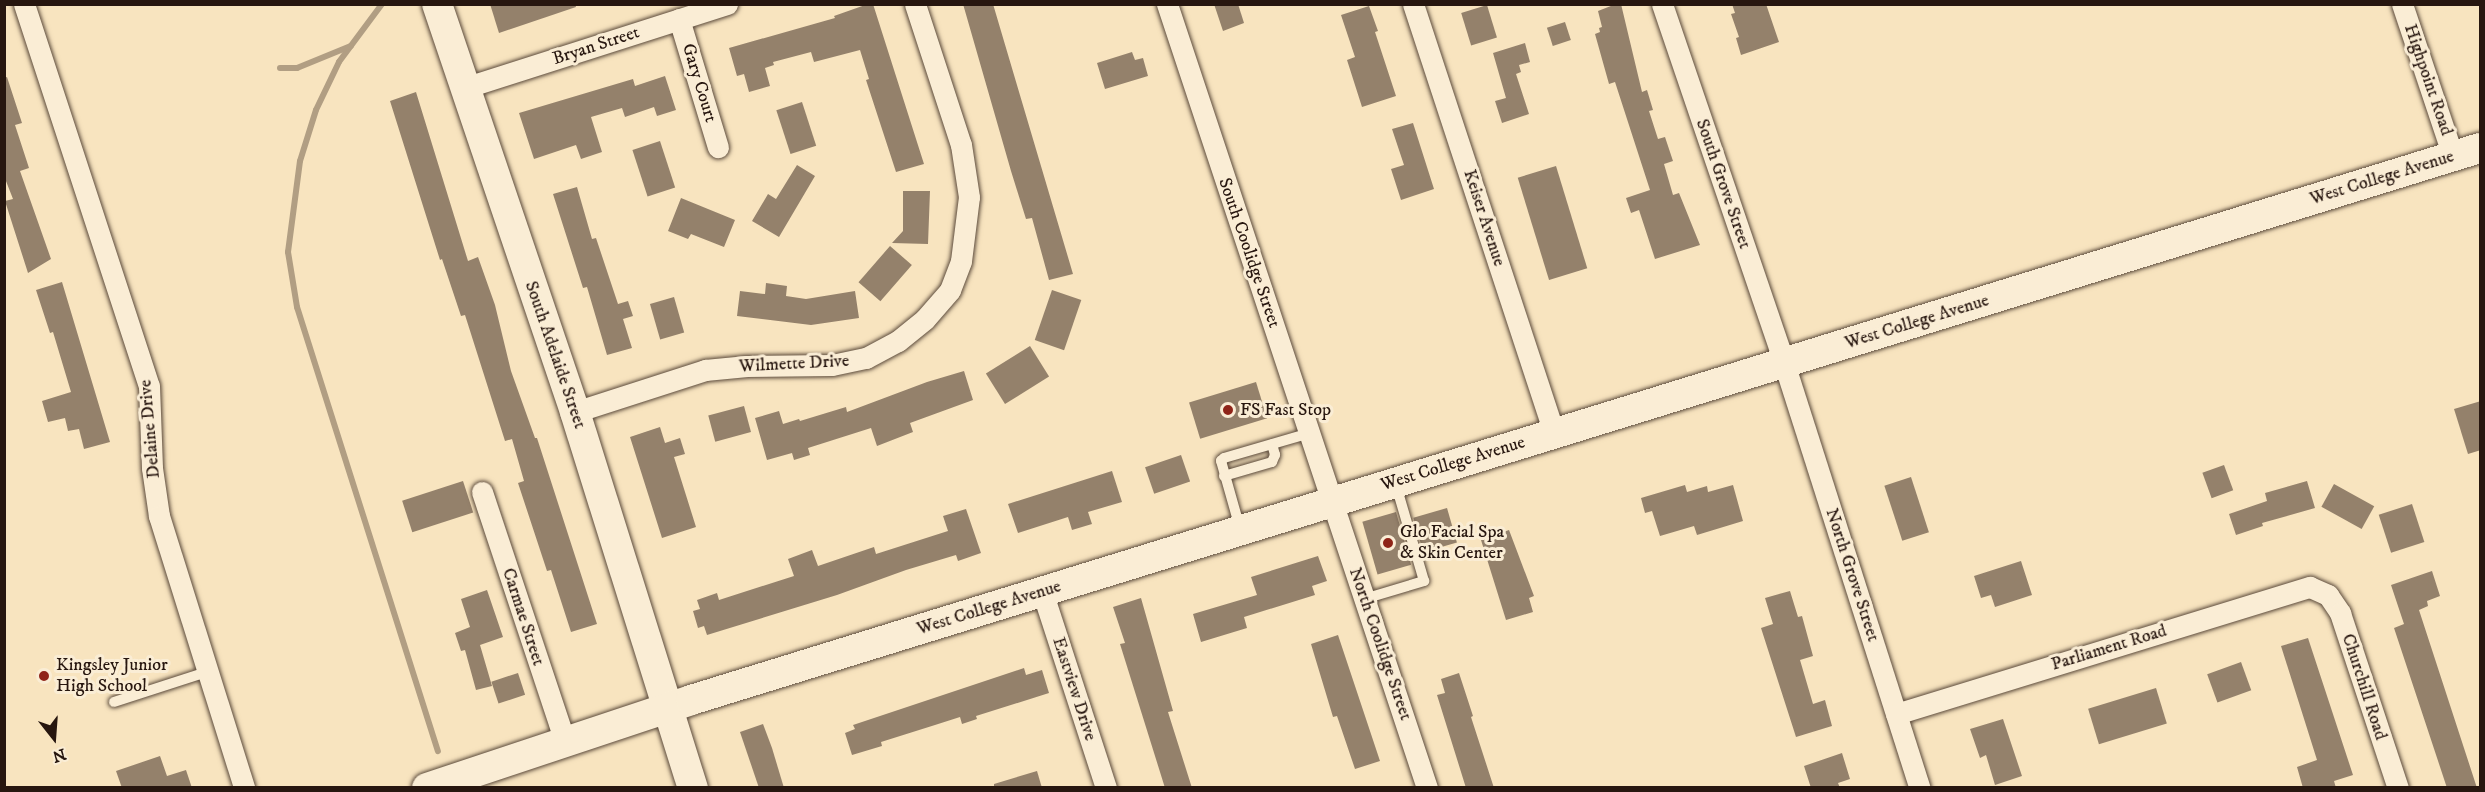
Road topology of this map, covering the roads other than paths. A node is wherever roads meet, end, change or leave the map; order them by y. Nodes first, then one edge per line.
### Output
1 (24, 4) edge
2 (437, 4) edge
3 (727, 4) edge
4 (915, 4) edge
5 (1167, 4) edge
6 (1413, 4) edge
7 (1662, 4) edge
8 (2402, 4) edge
9 (679, 19) junction
10 (464, 88) junction
11 (718, 147) dead end
12 (2467, 152) edge
13 (1784, 363) junction
14 (575, 412) junction
15 (1310, 433) junction
16 (1554, 433) junction
17 (1272, 444) junction
18 (1224, 476) junction
19 (1395, 482) junction
20 (482, 492) dead end
21 (1333, 500) junction
22 (1241, 529) junction
23 (1042, 591) junction
24 (2323, 591) joint
25 (1364, 599) junction
26 (207, 672) junction
27 (114, 702) dead end
28 (669, 707) junction
29 (1896, 714) junction
30 (565, 741) junction
31 (244, 788) edge
32 (428, 788) edge
33 (693, 788) edge
34 (1106, 788) edge
35 (1427, 788) edge
36 (1920, 788) edge
37 (2398, 788) edge

1 - 26 street, Delaine Drive
2 - 10 main road, South Adelaide Street
3 - 9 street, Bryan Street
4 - 14 street, Wilmette Drive
5 - 15 street, South Coolidge Street
6 - 16 street, Keiser Avenue
7 - 13 street, South Grove Street
8 - 12 street, Highpoint Road
9 - 10 street, Bryan Street
9 - 11 street, Gary Court
10 - 14 main road, South Adelaide Street
12 - 13 main road, West College Avenue
13 - 16 main road, West College Avenue
13 - 29 street, North Grove Street
14 - 28 main road, South Adelaide Street
15 - 17 lane
15 - 21 street, South Coolidge Street
16 - 19 main road, West College Avenue
17 - 18 lane
17 - 18 lane
18 - 22 lane
19 - 21 main road, West College Avenue
19 - 25 lane
20 - 30 street, Carmae Street
21 - 22 main road, West College Avenue
21 - 25 street, North Coolidge Street
22 - 23 main road, West College Avenue
23 - 28 main road, West College Avenue
23 - 34 street, Eastview Drive
24 - 29 street, Parliament Road
24 - 37 street, Churchill Road
25 - 35 street, North Coolidge Street
26 - 27 lane
26 - 31 street, Delaine Drive
28 - 30 main road, West College Avenue
28 - 33 main road, South Adelaide Street
29 - 36 street, North Grove Street
30 - 32 main road, West College Avenue

